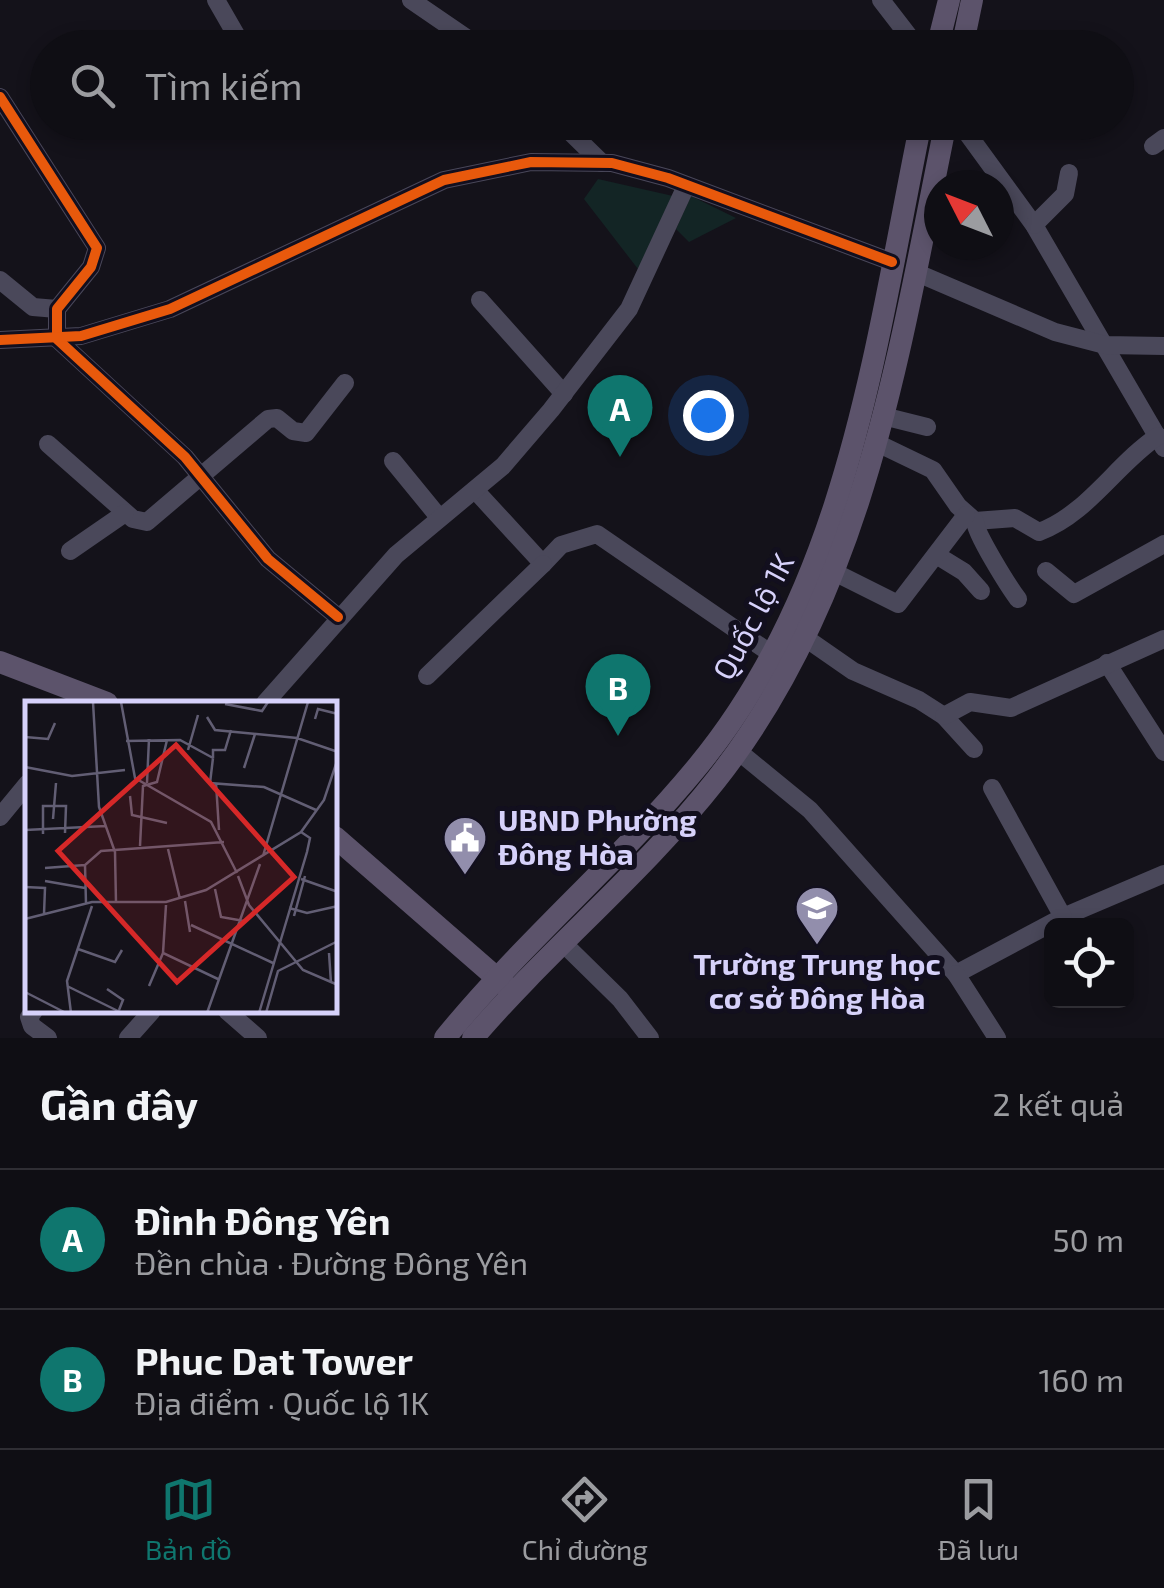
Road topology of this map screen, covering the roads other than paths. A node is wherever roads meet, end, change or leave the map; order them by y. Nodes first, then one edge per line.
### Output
1 (216, 0) edge
2 (411, 0) edge
3 (881, 0) edge
4 (949, 0) edge
5 (972, 0) edge
6 (232, 30) edge
7 (455, 30) edge
8 (904, 30) edge
9 (942, 30) edge
10 (966, 30) edge
11 (0, 97) edge
12 (579, 140) edge
13 (917, 140) edge
14 (942, 140) edge
15 (972, 140) edge
16 (602, 162) junction
17 (1069, 173) dead end
18 (686, 186) junction
19 (1034, 226) junction
20 (892, 262) junction
21 (915, 272) junction
22 (0, 280) edge
23 (480, 300) dead end
24 (57, 309) junction
25 (57, 339) junction
26 (0, 340) edge
27 (1106, 345) junction
28 (1164, 346) edge
29 (345, 383) dead end
30 (564, 394) junction
31 (883, 416) junction
32 (926, 426) dead end
33 (1161, 442) edge
34 (876, 443) junction
35 (48, 444) dead end
36 (393, 462) dead end
37 (203, 476) junction
38 (474, 490) junction
39 (126, 513) junction
40 (438, 516) junction
41 (971, 518) junction
42 (1164, 544) edge
43 (70, 551) dead end
44 (938, 556) junction
45 (544, 564) junction
46 (1046, 571) dead end
47 (836, 573) junction
48 (981, 591) dead end
49 (1018, 599) dead end
50 (338, 617) junction
51 (804, 637) junction
52 (1164, 638) edge
53 (773, 654) junction
54 (0, 662) edge
55 (1107, 662) junction
56 (427, 676) dead end
57 (94, 700) edge
58 (267, 701) edge
59 (944, 716) junction
60 (729, 744) junction
61 (974, 749) dead end
62 (1164, 752) edge
63 (25, 787) edge
64 (992, 788) dead end
65 (0, 817) edge
66 (338, 840) edge
67 (1164, 874) edge
68 (1064, 917) junction
69 (565, 945) junction
70 (956, 974) junction
71 (505, 986) junction
72 (32, 1013) edge
73 (149, 1013) edge
74 (230, 1013) edge
75 (44, 1037) edge
76 (128, 1038) edge
77 (258, 1038) edge
78 (445, 1038) edge
79 (473, 1038) edge
80 (650, 1038) edge
81 (997, 1038) edge

1 - 6 street
2 - 7 street
3 - 8 street
4 - 9 main road
5 - 10 main road
11 - 24 street
12 - 16 street
13 - 20 main road, Quốc lộ 1K
14 - 21 main road, Quốc lộ 1K
15 - 19 street
16 - 18 street
16 - 25 street
17 - 19 street
18 - 20 street
18 - 30 street
19 - 27 street
20 - 53 main road, Quốc lộ 1K
21 - 27 street
21 - 31 main road, Quốc lộ 1K
22 - 24 street
23 - 30 street
24 - 25 street
25 - 26 street
25 - 37 street
27 - 28 street
27 - 33 street
29 - 37 street
30 - 38 street
31 - 32 street
31 - 34 main road, Quốc lộ 1K
33 - 41 street
34 - 41 street
34 - 47 main road, Quốc lộ 1K
35 - 39 street
36 - 40 street
37 - 39 street
37 - 50 street
38 - 40 street
38 - 45 street
39 - 43 street
40 - 50 street
41 - 44 street
41 - 49 street
42 - 46 street
44 - 47 street
44 - 48 street
45 - 53 street
45 - 56 street
47 - 51 main road, Quốc lộ 1K
50 - 58 street
51 - 59 street
51 - 60 main road, Quốc lộ 1K
52 - 55 street
53 - 60 main road, Quốc lộ 1K
54 - 57 main road
55 - 59 street
55 - 62 street
59 - 61 street
60 - 69 main road, Quốc lộ 1K
60 - 70 street
60 - 71 main road, Quốc lộ 1K
63 - 65 street
64 - 68 street
66 - 71 main road
67 - 68 street
68 - 70 street
69 - 71 main road, Quốc lộ 1K
69 - 80 street
70 - 81 street
71 - 78 main road, Quốc lộ 1K
71 - 79 main road, Quốc lộ 1K
72 - 75 street
73 - 76 street
74 - 77 street

